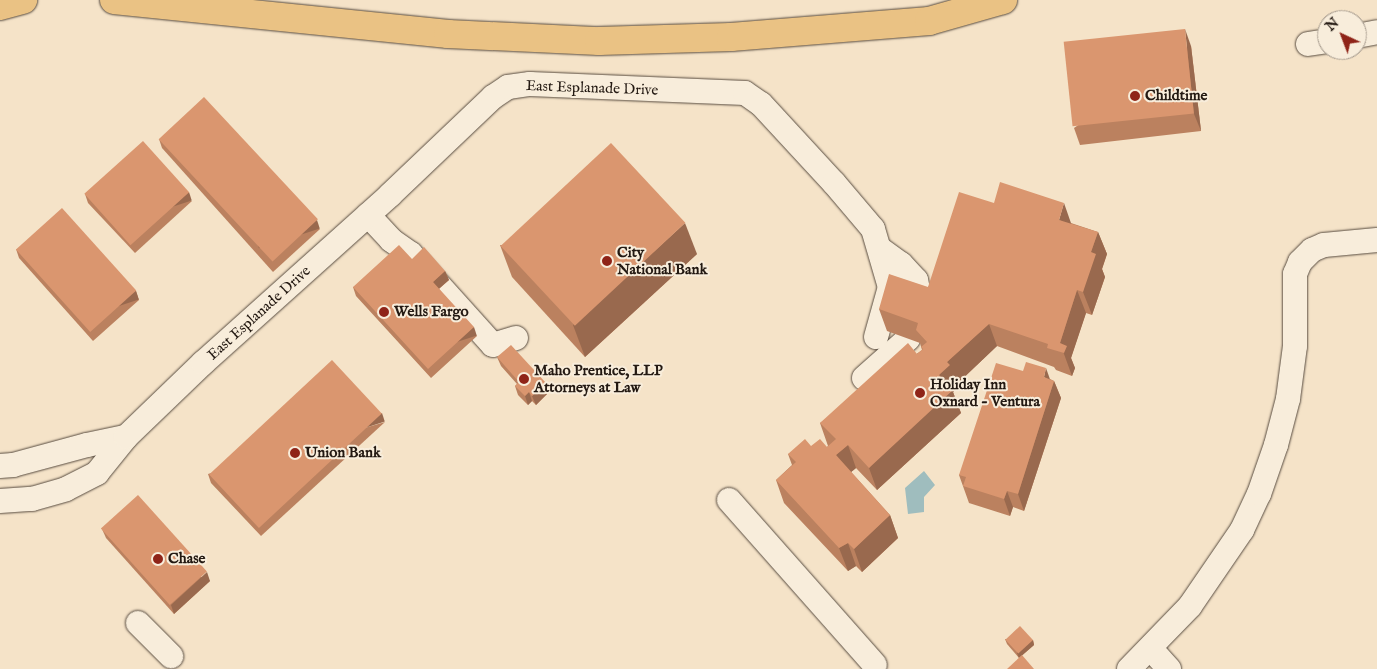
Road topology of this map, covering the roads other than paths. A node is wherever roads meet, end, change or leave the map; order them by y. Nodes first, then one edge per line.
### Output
1 (23, 0) edge
2 (114, 0) edge
3 (1003, 0) edge
4 (0, 6) edge
5 (368, 215) junction
6 (1377, 240) edge
7 (880, 249) junction
8 (921, 304) edge
9 (876, 337) dead end
10 (516, 338) dead end
11 (908, 339) edge
12 (864, 378) dead end
13 (126, 438) junction
14 (0, 466) edge
15 (729, 500) dead end
16 (0, 501) edge
17 (138, 623) dead end
18 (1151, 648) junction
19 (171, 656) dead end
20 (875, 665) dead end
21 (1129, 669) edge
22 (1169, 669) edge

1 - 4 highway
2 - 3 highway
5 - 7 street, East Esplanade Drive
5 - 10 street
5 - 13 street, East Esplanade Drive
6 - 18 street
7 - 8 street
7 - 9 street, East Esplanade Drive
11 - 12 street
13 - 14 street
13 - 16 street, East Esplanade Drive
15 - 20 street
17 - 19 street
18 - 21 street
18 - 22 street

